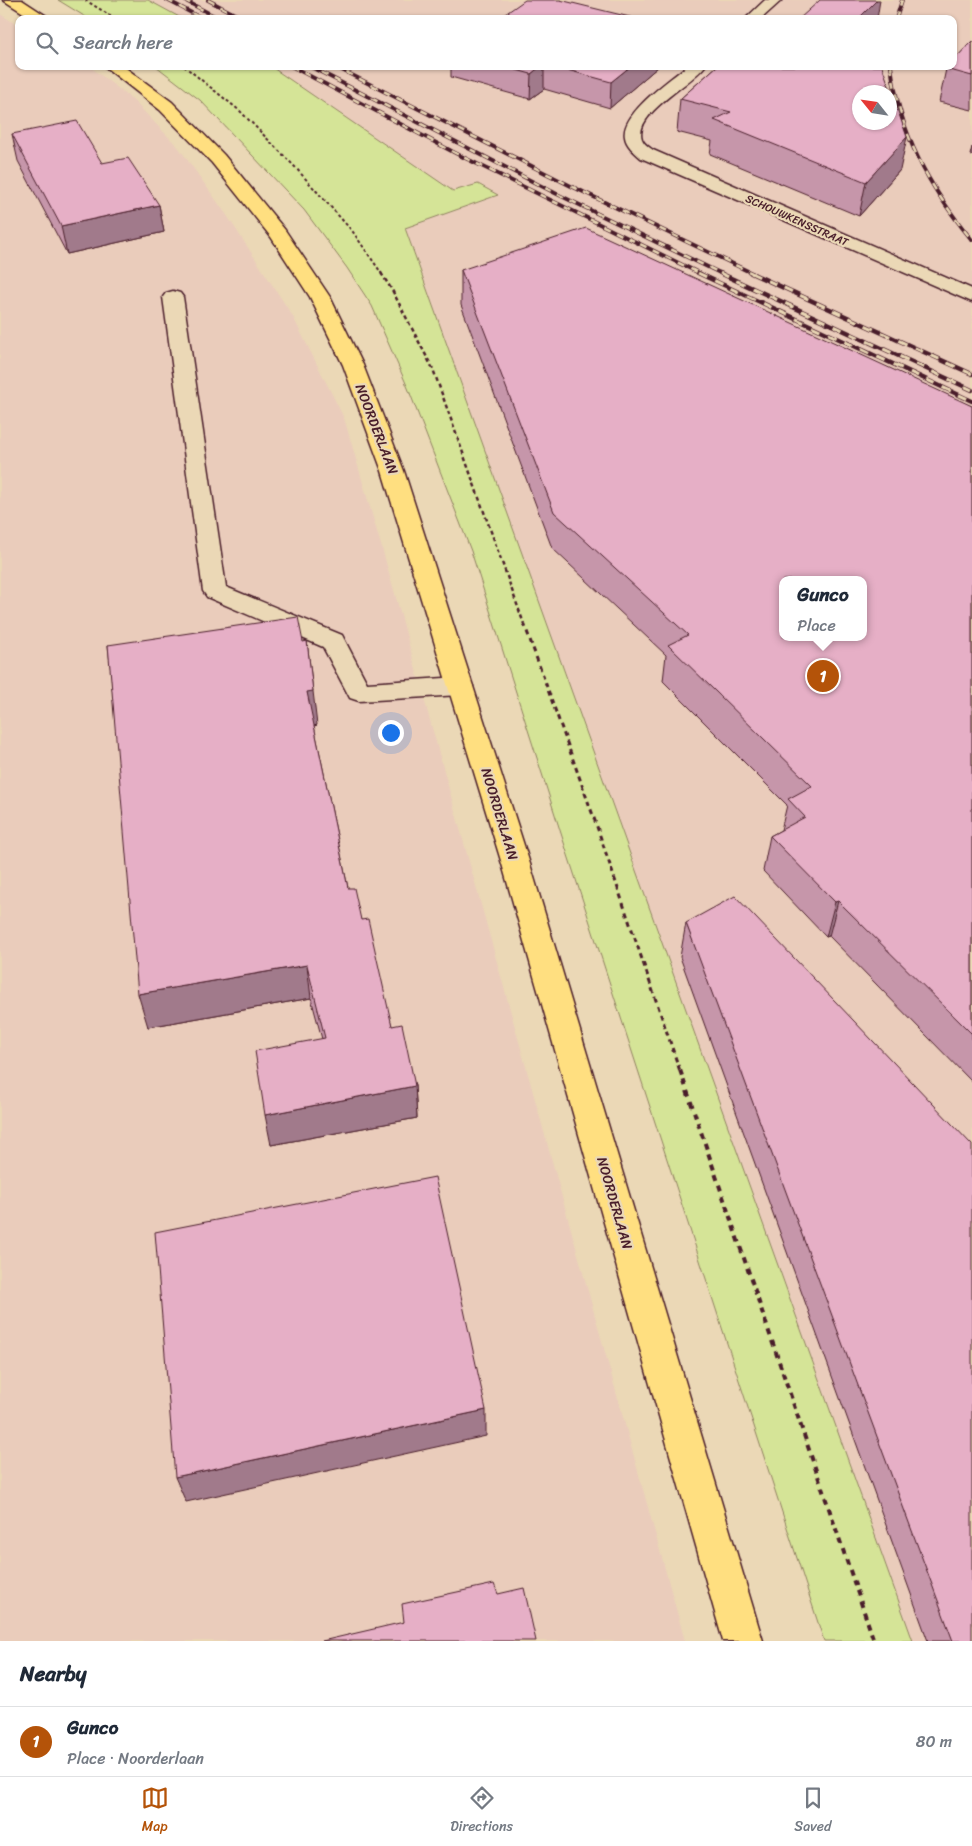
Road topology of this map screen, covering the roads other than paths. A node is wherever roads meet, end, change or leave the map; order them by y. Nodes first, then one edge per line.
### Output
1 (11, 0) edge
2 (774, 0) edge
3 (37, 15) edge
4 (757, 15) edge
5 (117, 70) edge
6 (693, 70) edge
7 (972, 296) edge
8 (173, 297) dead end
9 (460, 686) junction
10 (744, 1641) edge

1 - 3 main road
2 - 4 street
5 - 9 main road, NOORDERLAAN
6 - 7 street, SCHOUWKENSSTRAAT
8 - 9 street
9 - 10 main road, NOORDERLAAN

